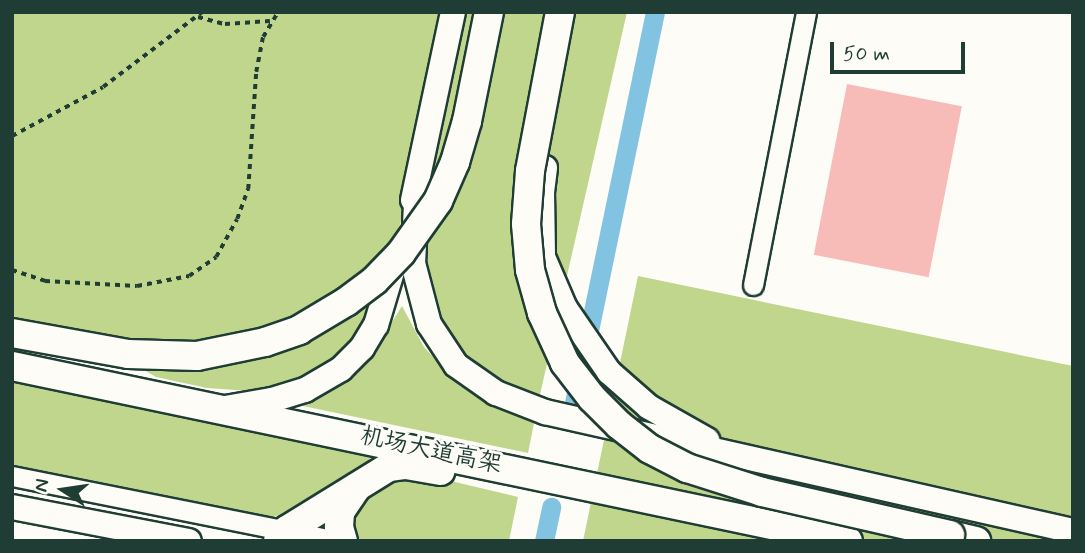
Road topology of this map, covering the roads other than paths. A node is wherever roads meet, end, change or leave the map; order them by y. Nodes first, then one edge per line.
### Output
1 (453, 12) edge
2 (489, 12) edge
3 (561, 12) edge
4 (571, 12) edge
5 (806, 12) edge
6 (417, 185) junction
7 (753, 285) dead end
8 (12, 333) edge
9 (12, 366) edge
10 (225, 408) junction
11 (739, 456) junction
12 (12, 476) edge
13 (368, 478) junction
14 (690, 505) junction
15 (12, 507) edge
16 (1073, 531) edge
17 (282, 536) edge
18 (189, 541) edge
19 (337, 541) edge
20 (343, 541) edge
21 (849, 541) edge
22 (976, 541) edge

1 - 6 main road
2 - 8 highway, bridge
3 - 22 highway, bridge
4 - 11 main road
5 - 7 street
6 - 10 main road
6 - 11 main road
9 - 10 highway, 机场大道高架
10 - 14 highway, 机场大道高架
11 - 16 main road
12 - 17 street
13 - 14 highway
13 - 17 highway
13 - 20 highway
14 - 21 highway, 机场大道高架
15 - 18 main road
17 - 19 street

